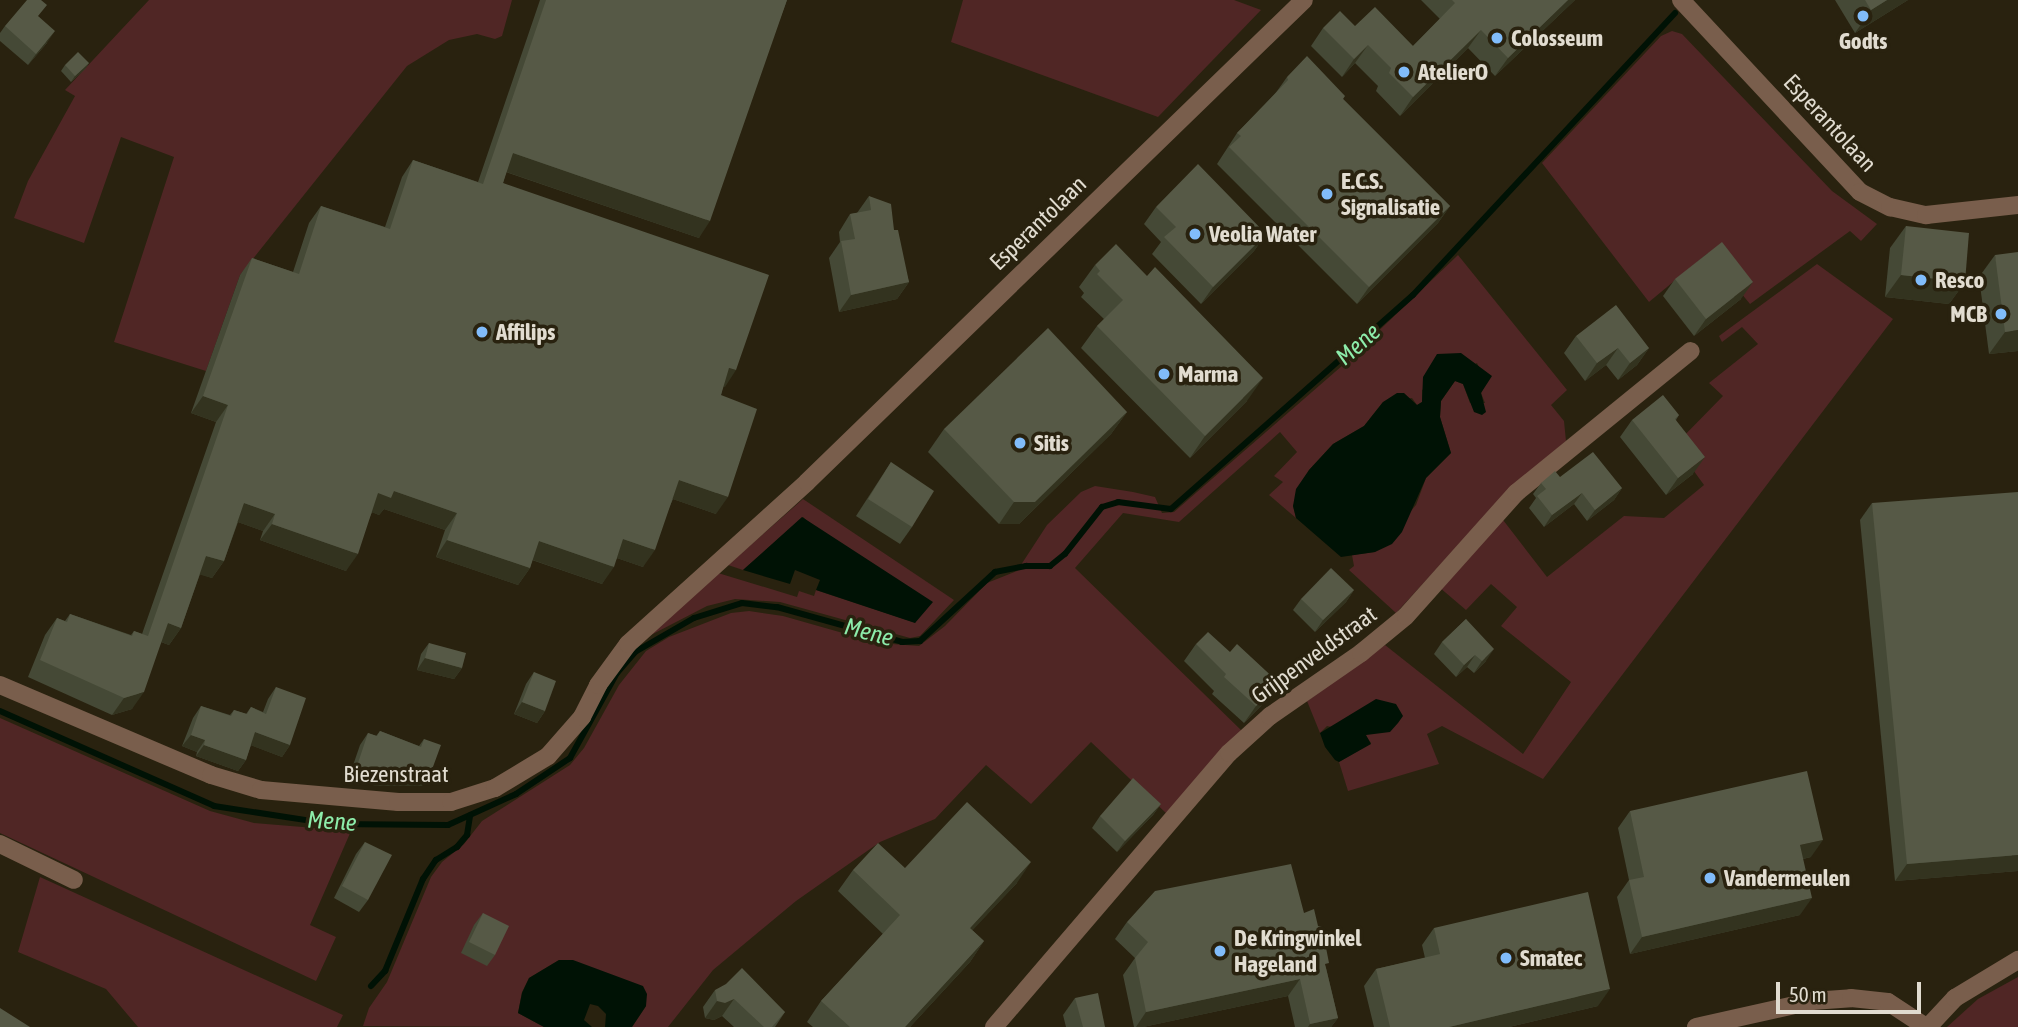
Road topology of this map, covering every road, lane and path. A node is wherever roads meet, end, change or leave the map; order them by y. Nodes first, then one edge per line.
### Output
1 (1304, 0) edge
2 (1681, 0) edge
3 (2018, 205) edge
4 (1691, 351) dead end
5 (807, 482) joint
6 (0, 685) edge
7 (0, 844) edge
8 (74, 880) dead end
9 (2018, 960) edge
10 (994, 1027) edge
11 (1696, 1027) edge
12 (1927, 1027) edge

1 - 5 street, Esperantolaan
2 - 3 street, Esperantolaan
4 - 10 street, Grijpenveldstraat
5 - 6 street, Biezenstraat
7 - 8 street
9 - 12 street
11 - 12 street

